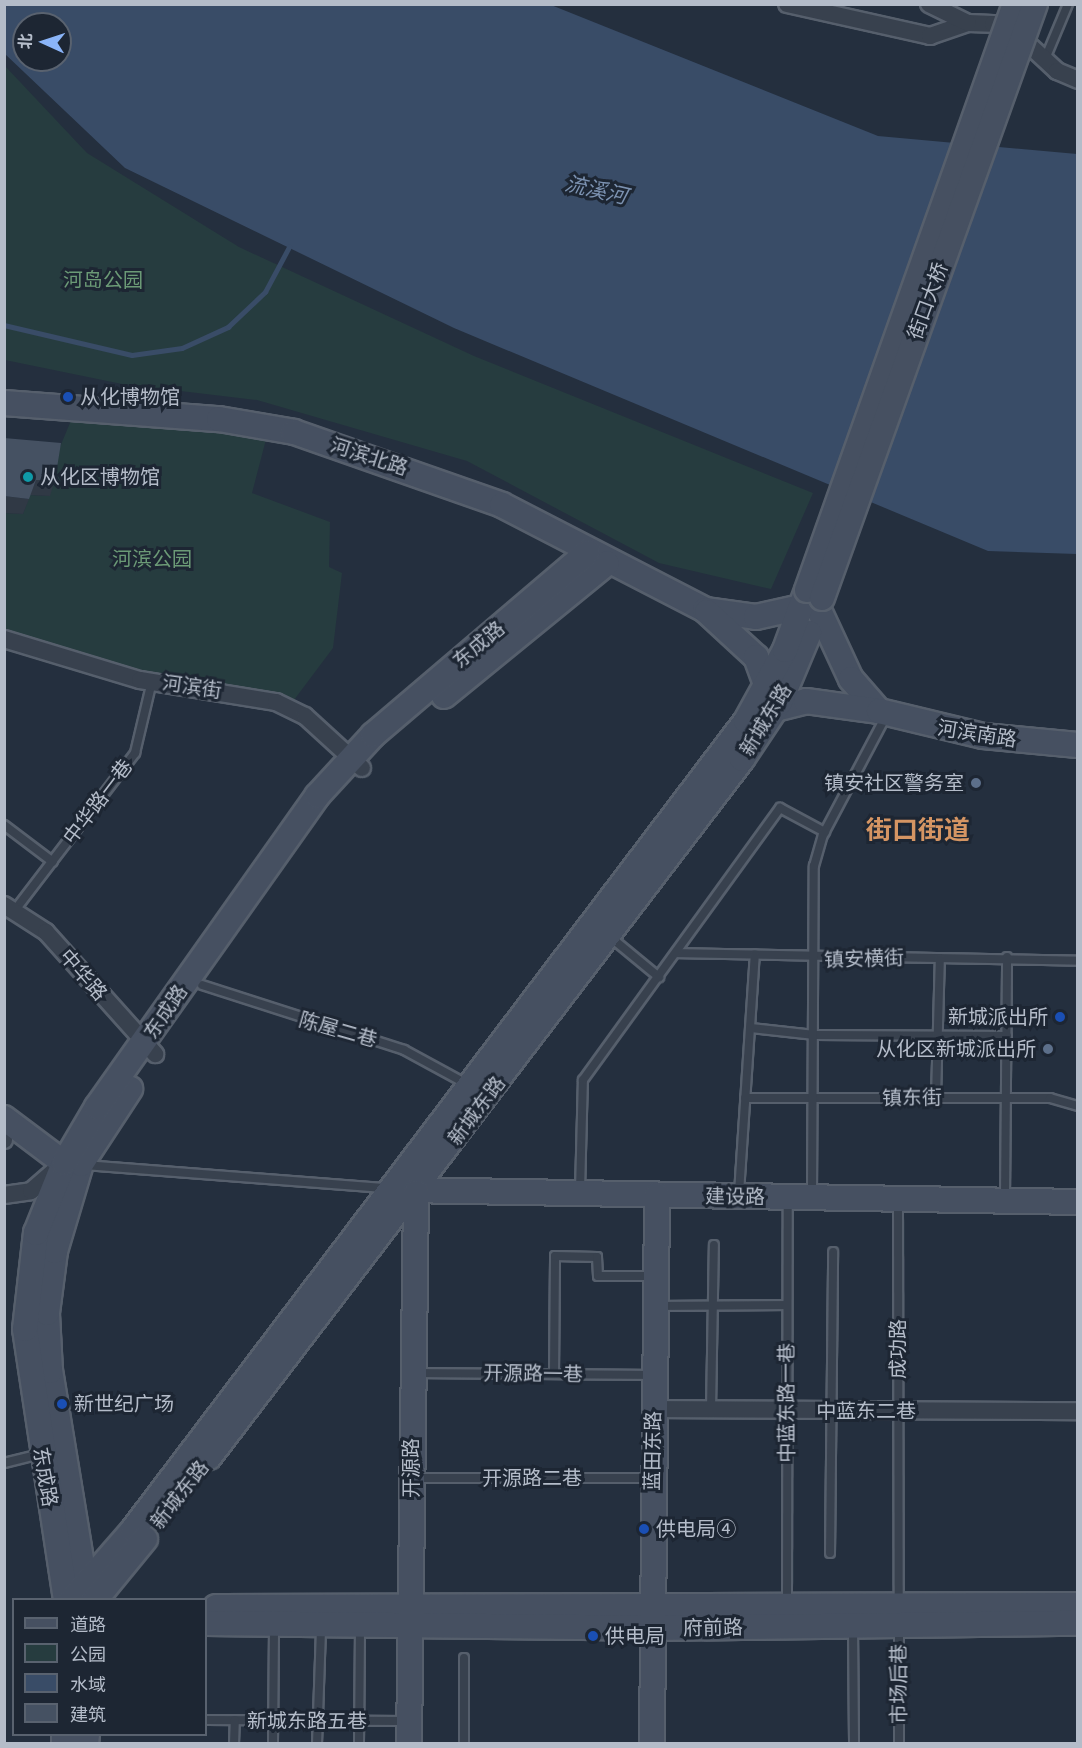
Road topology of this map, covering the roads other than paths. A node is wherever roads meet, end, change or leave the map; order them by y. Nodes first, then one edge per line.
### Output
1 (787, 4) edge
2 (929, 4) edge
3 (1015, 4) edge
4 (1035, 4) edge
5 (1068, 4) edge
6 (968, 23) junction
7 (1045, 59) junction
8 (1077, 80) edge
9 (4, 403) edge
10 (597, 557) junction
11 (812, 602) junction
12 (705, 610) junction
13 (4, 639) edge
14 (152, 681) junction
15 (771, 699) junction
16 (883, 712) junction
17 (1077, 745) edge
18 (356, 764) junction
19 (4, 825) edge
20 (825, 832) junction
21 (53, 862) junction
22 (10, 907) edge
23 (609, 936) junction
24 (676, 953) junction
25 (755, 956) junction
26 (816, 957) junction
27 (1007, 957) junction
28 (940, 958) junction
29 (1077, 961) edge
30 (659, 977) junction
31 (202, 985) junction
32 (751, 1028) junction
33 (815, 1035) junction
34 (938, 1036) junction
35 (1007, 1036) junction
36 (150, 1049) junction
37 (469, 1085) junction
38 (1007, 1097) junction
39 (745, 1098) junction
40 (814, 1098) junction
41 (936, 1098) junction
42 (1077, 1106) edge
43 (4, 1118) edge
44 (72, 1164) junction
45 (392, 1189) junction
46 (416, 1192) junction
47 (580, 1194) junction
48 (4, 1195) edge
49 (657, 1195) junction
50 (739, 1197) junction
51 (788, 1197) junction
52 (812, 1198) junction
53 (898, 1199) junction
54 (1005, 1201) junction
55 (1077, 1202) edge
56 (714, 1245) dead end
57 (833, 1252) dead end
58 (656, 1276) junction
59 (713, 1305) junction
60 (787, 1305) junction
61 (655, 1306) junction
62 (411, 1373) junction
63 (554, 1374) junction
64 (654, 1375) junction
65 (654, 1409) junction
66 (711, 1410) junction
67 (899, 1410) junction
68 (786, 1411) junction
69 (830, 1411) junction
70 (1077, 1411) edge
71 (40, 1454) junction
72 (4, 1463) edge
73 (411, 1478) junction
74 (653, 1478) junction
75 (830, 1553) dead end
76 (85, 1596) edge
77 (66, 1598) edge
78 (1077, 1605) edge
79 (207, 1607) edge
80 (787, 1608) junction
81 (899, 1616) junction
82 (409, 1618) junction
83 (652, 1618) junction
84 (207, 1623) edge
85 (1077, 1623) edge
86 (274, 1625) junction
87 (853, 1625) junction
88 (321, 1626) junction
89 (360, 1626) junction
90 (464, 1658) dead end
91 (207, 1720) edge
92 (235, 1720) junction
93 (274, 1720) junction
94 (317, 1721) junction
95 (360, 1721) junction
96 (409, 1732) edge
97 (234, 1743) edge
98 (273, 1743) edge
99 (317, 1743) edge
100 (359, 1743) edge
101 (464, 1743) edge
102 (652, 1743) edge
103 (854, 1743) edge
104 (899, 1743) edge

1 - 6 street
2 - 6 street
3 - 11 street, 街口大桥, bridge
4 - 11 street, 街口大桥, bridge
5 - 7 lane
6 - 7 street
7 - 8 street
9 - 10 street, 河滨北路
10 - 12 street, 河滨北路
10 - 18 street, 东成路
11 - 12 street, 河滨北路
11 - 15 street, 新城东路
11 - 16 street
12 - 15 street, 河滨北路
13 - 14 street, 河滨街
14 - 18 street, 河滨街
14 - 21 lane, 中华路一巷
15 - 16 street, 河滨南路
15 - 23 street, 新城东路
15 - 37 street, 新城东路
16 - 17 street, 河滨南路
16 - 20 lane
18 - 31 street, 东成路
18 - 36 street, 东成路
19 - 21 lane
20 - 24 lane
20 - 26 lane
21 - 22 lane, 中华路一巷
22 - 36 street, 中华路
23 - 30 lane
23 - 46 street, 新城东路
24 - 25 lane
24 - 30 lane
25 - 26 lane
25 - 32 lane
26 - 28 lane, 镇安横街
26 - 33 lane, 镇安横街
27 - 28 lane, 镇安横街
27 - 29 lane, 镇安横街
27 - 35 lane
28 - 34 lane
30 - 47 lane
31 - 36 street, 东成路
31 - 37 lane, 陈屋二巷
32 - 33 lane
32 - 39 lane
33 - 34 lane
33 - 40 lane, 镇安横街
34 - 35 lane
34 - 41 lane
35 - 38 lane
36 - 44 street, 东成路
37 - 45 street, 新城东路
38 - 41 lane, 镇东街
38 - 42 lane, 镇东街
38 - 54 lane
39 - 40 lane, 镇东街
39 - 50 lane
40 - 41 lane, 镇东街
40 - 52 lane, 镇安横街
43 - 44 street
44 - 45 lane
44 - 48 street
44 - 71 street, 东成路
44 - 76 street, 东成路
45 - 46 street, 建设路
45 - 76 street, 新城东路
46 - 47 street, 建设路
46 - 62 street, 开源路
46 - 76 street, 新城东路
47 - 49 street, 建设路
49 - 50 street, 建设路
49 - 58 street, 蓝田东路
50 - 51 street, 建设路
51 - 52 street, 建设路
51 - 60 lane, 中蓝东路一巷
52 - 53 street, 建设路
53 - 54 street, 建设路
53 - 67 lane, 成功路
54 - 55 street, 建设路
56 - 59 lane
57 - 69 lane
58 - 61 street, 蓝田东路
58 - 63 lane
59 - 60 lane
59 - 61 lane
59 - 66 lane
60 - 68 lane, 中蓝东路一巷
61 - 64 street, 蓝田东路
62 - 63 lane, 开源路一巷
62 - 73 street, 开源路
63 - 64 lane, 开源路一巷
64 - 65 street, 蓝田东路
65 - 66 street, 中蓝东二巷
65 - 74 street, 蓝田东路
66 - 68 street, 中蓝东二巷
67 - 69 street, 中蓝东二巷
67 - 70 street, 中蓝东二巷
67 - 81 lane, 成功路
68 - 69 street, 中蓝东二巷
68 - 80 lane, 中蓝东路一巷
69 - 75 lane
71 - 72 lane
71 - 77 street, 东成路
73 - 74 lane, 开源路二巷
73 - 82 street, 开源路
74 - 83 street, 蓝田东路
78 - 81 street, 府前路
79 - 82 street, 府前路
80 - 81 street, 府前路
80 - 83 street, 府前路
81 - 85 street, 府前路
81 - 87 street, 府前路
81 - 104 lane, 市场后巷
82 - 83 street, 府前路
82 - 89 street, 府前路
82 - 96 street, 开源路
83 - 87 street, 府前路
83 - 102 street, 蓝田东路
84 - 86 street, 府前路
86 - 88 street, 府前路
86 - 93 lane
87 - 103 lane
88 - 89 street, 府前路
88 - 94 lane
89 - 95 lane
90 - 101 lane
91 - 92 lane, 新城东路五巷
92 - 93 lane, 新城东路五巷
92 - 97 lane
93 - 94 lane, 新城东路五巷
93 - 98 lane
94 - 95 lane, 新城东路五巷
94 - 99 lane
95 - 96 lane, 新城东路五巷
95 - 100 lane

